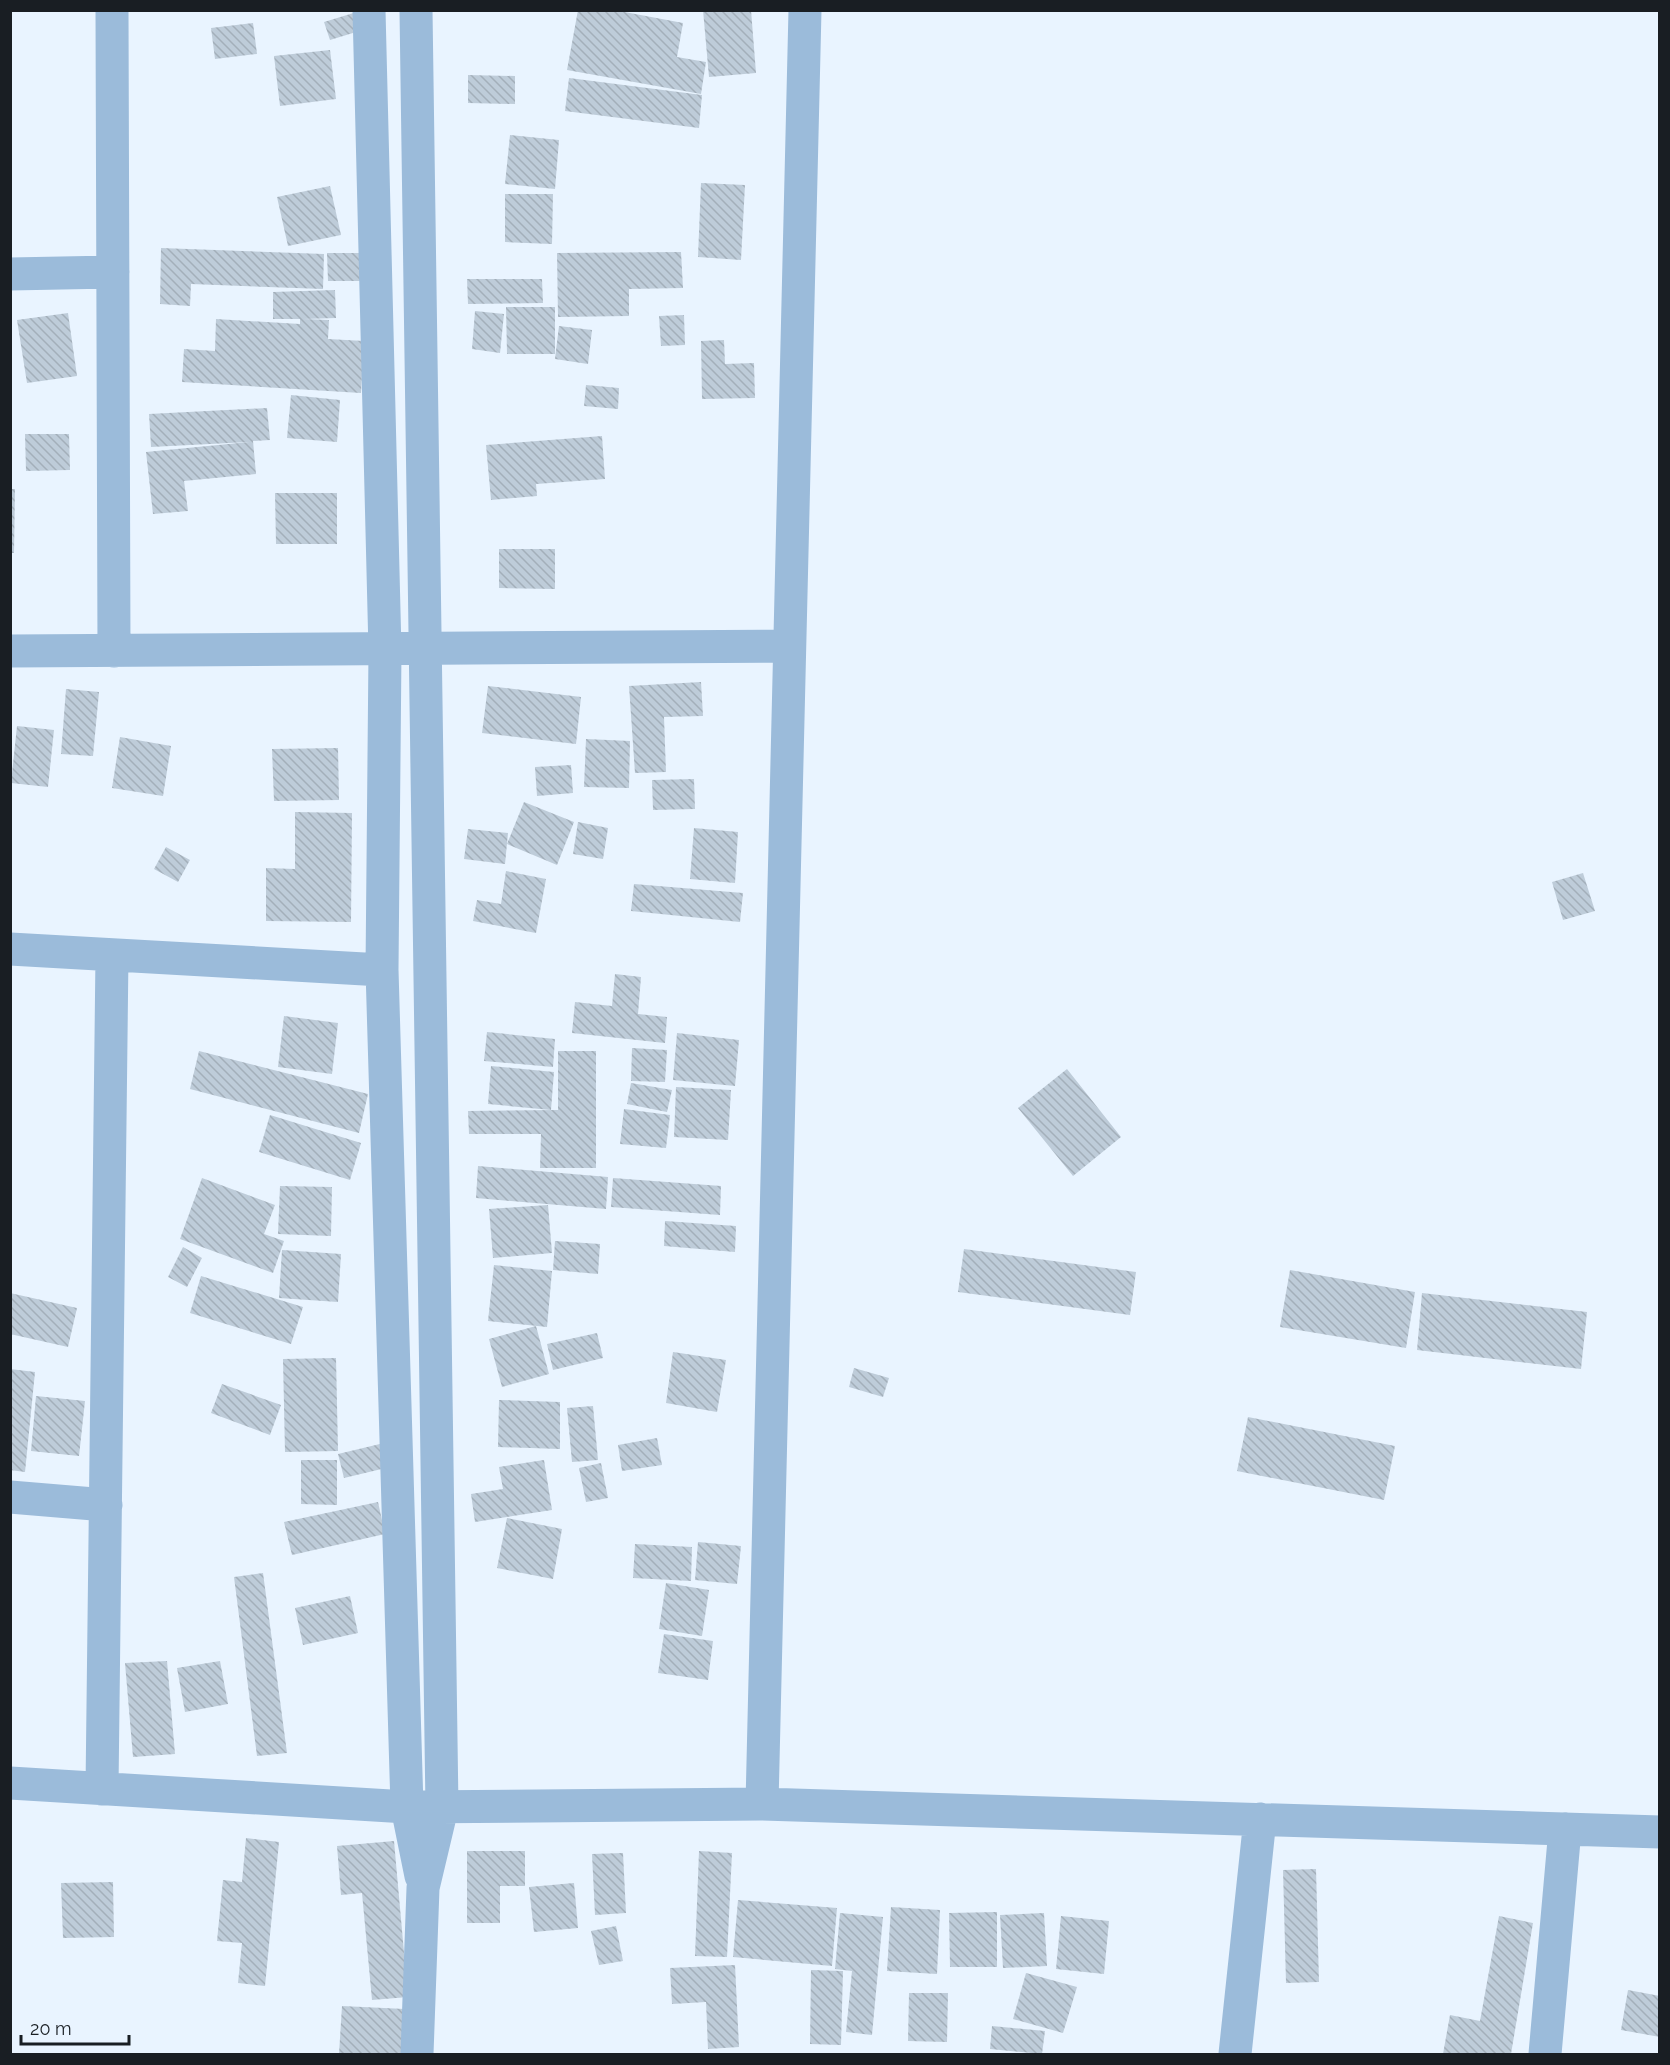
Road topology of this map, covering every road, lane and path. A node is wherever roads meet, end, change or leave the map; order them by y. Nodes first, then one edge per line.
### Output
1 (112, 10) edge
2 (369, 10) edge
3 (416, 10) edge
4 (804, 10) edge
5 (113, 272) junction
6 (10, 274) edge
7 (789, 646) junction
8 (10, 651) edge
9 (114, 651) junction
10 (385, 651) junction
11 (425, 651) junction
12 (10, 949) edge
13 (112, 955) junction
14 (382, 970) junction
15 (10, 1497) edge
16 (106, 1505) junction
17 (10, 1783) edge
18 (102, 1789) junction
19 (762, 1804) junction
20 (407, 1807) junction
21 (442, 1808) junction
22 (1260, 1819) junction
23 (1565, 1829) junction
24 (1659, 1832) edge
25 (423, 1888) junction
26 (417, 2055) edge
27 (1236, 2055) edge
28 (1545, 2055) edge

1 - 5 street
2 - 10 street
3 - 11 street
4 - 7 street
5 - 6 street
5 - 9 street
7 - 11 street
7 - 19 street
8 - 9 street
9 - 10 street
10 - 11 street
10 - 14 street
11 - 21 street
12 - 13 street
13 - 14 street
13 - 16 street
14 - 20 street
15 - 16 street
16 - 18 street
17 - 18 street
18 - 20 street
19 - 21 street
19 - 22 street
20 - 21 street
20 - 25 street
21 - 25 street
22 - 23 street
22 - 27 street
23 - 24 street
23 - 28 street
25 - 26 street

